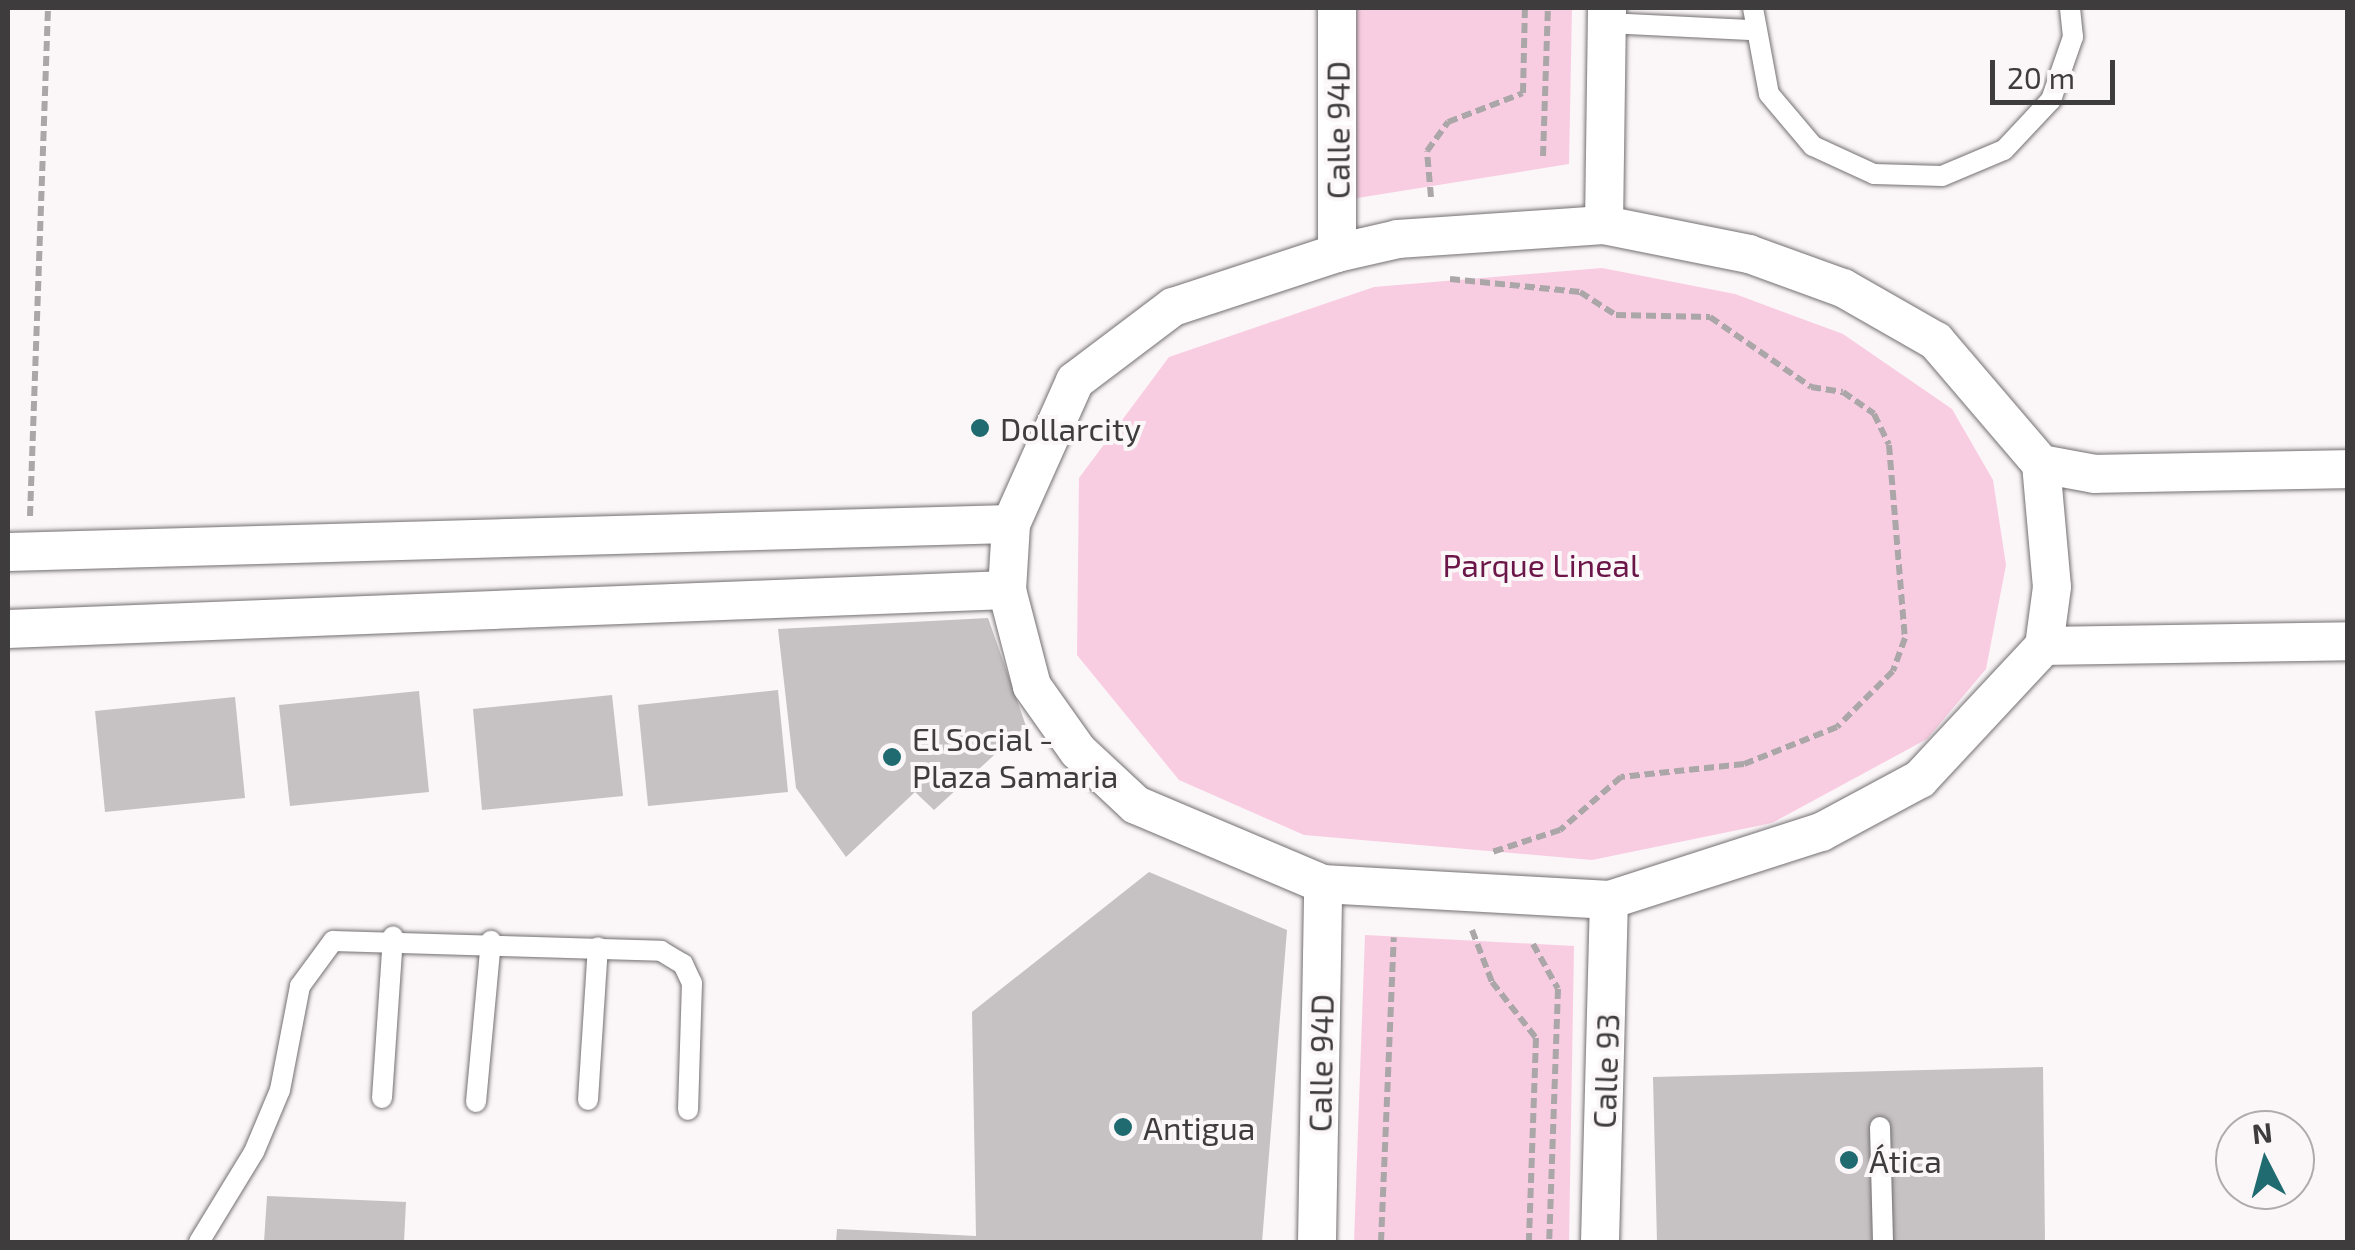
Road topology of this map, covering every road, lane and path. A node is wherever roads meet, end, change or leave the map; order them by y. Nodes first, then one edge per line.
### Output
1 (48, 8) edge
2 (1336, 8) edge
3 (1525, 8) edge
4 (1548, 8) edge
5 (1753, 8) edge
6 (2070, 8) edge
7 (1607, 15) edge
8 (1750, 30) junction
9 (1544, 156) dead end
10 (1604, 225) junction
11 (1438, 236) junction
12 (1337, 253) junction
13 (2041, 464) junction
14 (2348, 468) edge
15 (1011, 524) junction
16 (18, 552) edge
17 (1007, 590) junction
18 (8, 629) edge
19 (2348, 641) edge
20 (2044, 646) junction
21 (1324, 884) junction
22 (1473, 897) junction
23 (1609, 900) junction
24 (393, 936) junction
25 (1394, 936) dead end
26 (491, 941) junction
27 (1533, 944) dead end
28 (598, 947) junction
29 (382, 1098) dead end
30 (588, 1100) dead end
31 (476, 1102) dead end
32 (688, 1110) dead end
33 (1880, 1127) dead end
34 (199, 1242) edge
35 (1317, 1242) edge
36 (1381, 1242) edge
37 (1528, 1242) edge
38 (1550, 1242) edge
39 (1600, 1242) edge
40 (1883, 1242) edge

1 - 16 path
2 - 12 street, Calle 94D
3 - 11 path
4 - 9 path
5 - 8 lane
6 - 8 lane
7 - 8 lane
7 - 10 street
10 - 11 street
10 - 13 street
11 - 12 street
11 - 22 path
12 - 15 street
13 - 14 street
13 - 20 street
15 - 16 street
15 - 17 street
17 - 18 street
17 - 21 street
19 - 20 street
20 - 23 street
21 - 22 street
21 - 35 street, Calle 94D
22 - 23 street
22 - 37 path
23 - 39 street, Calle 93
24 - 26 lane
24 - 29 lane
24 - 34 lane
25 - 36 path
26 - 28 lane
26 - 31 lane
27 - 38 path
28 - 30 lane
28 - 32 lane
33 - 40 lane

